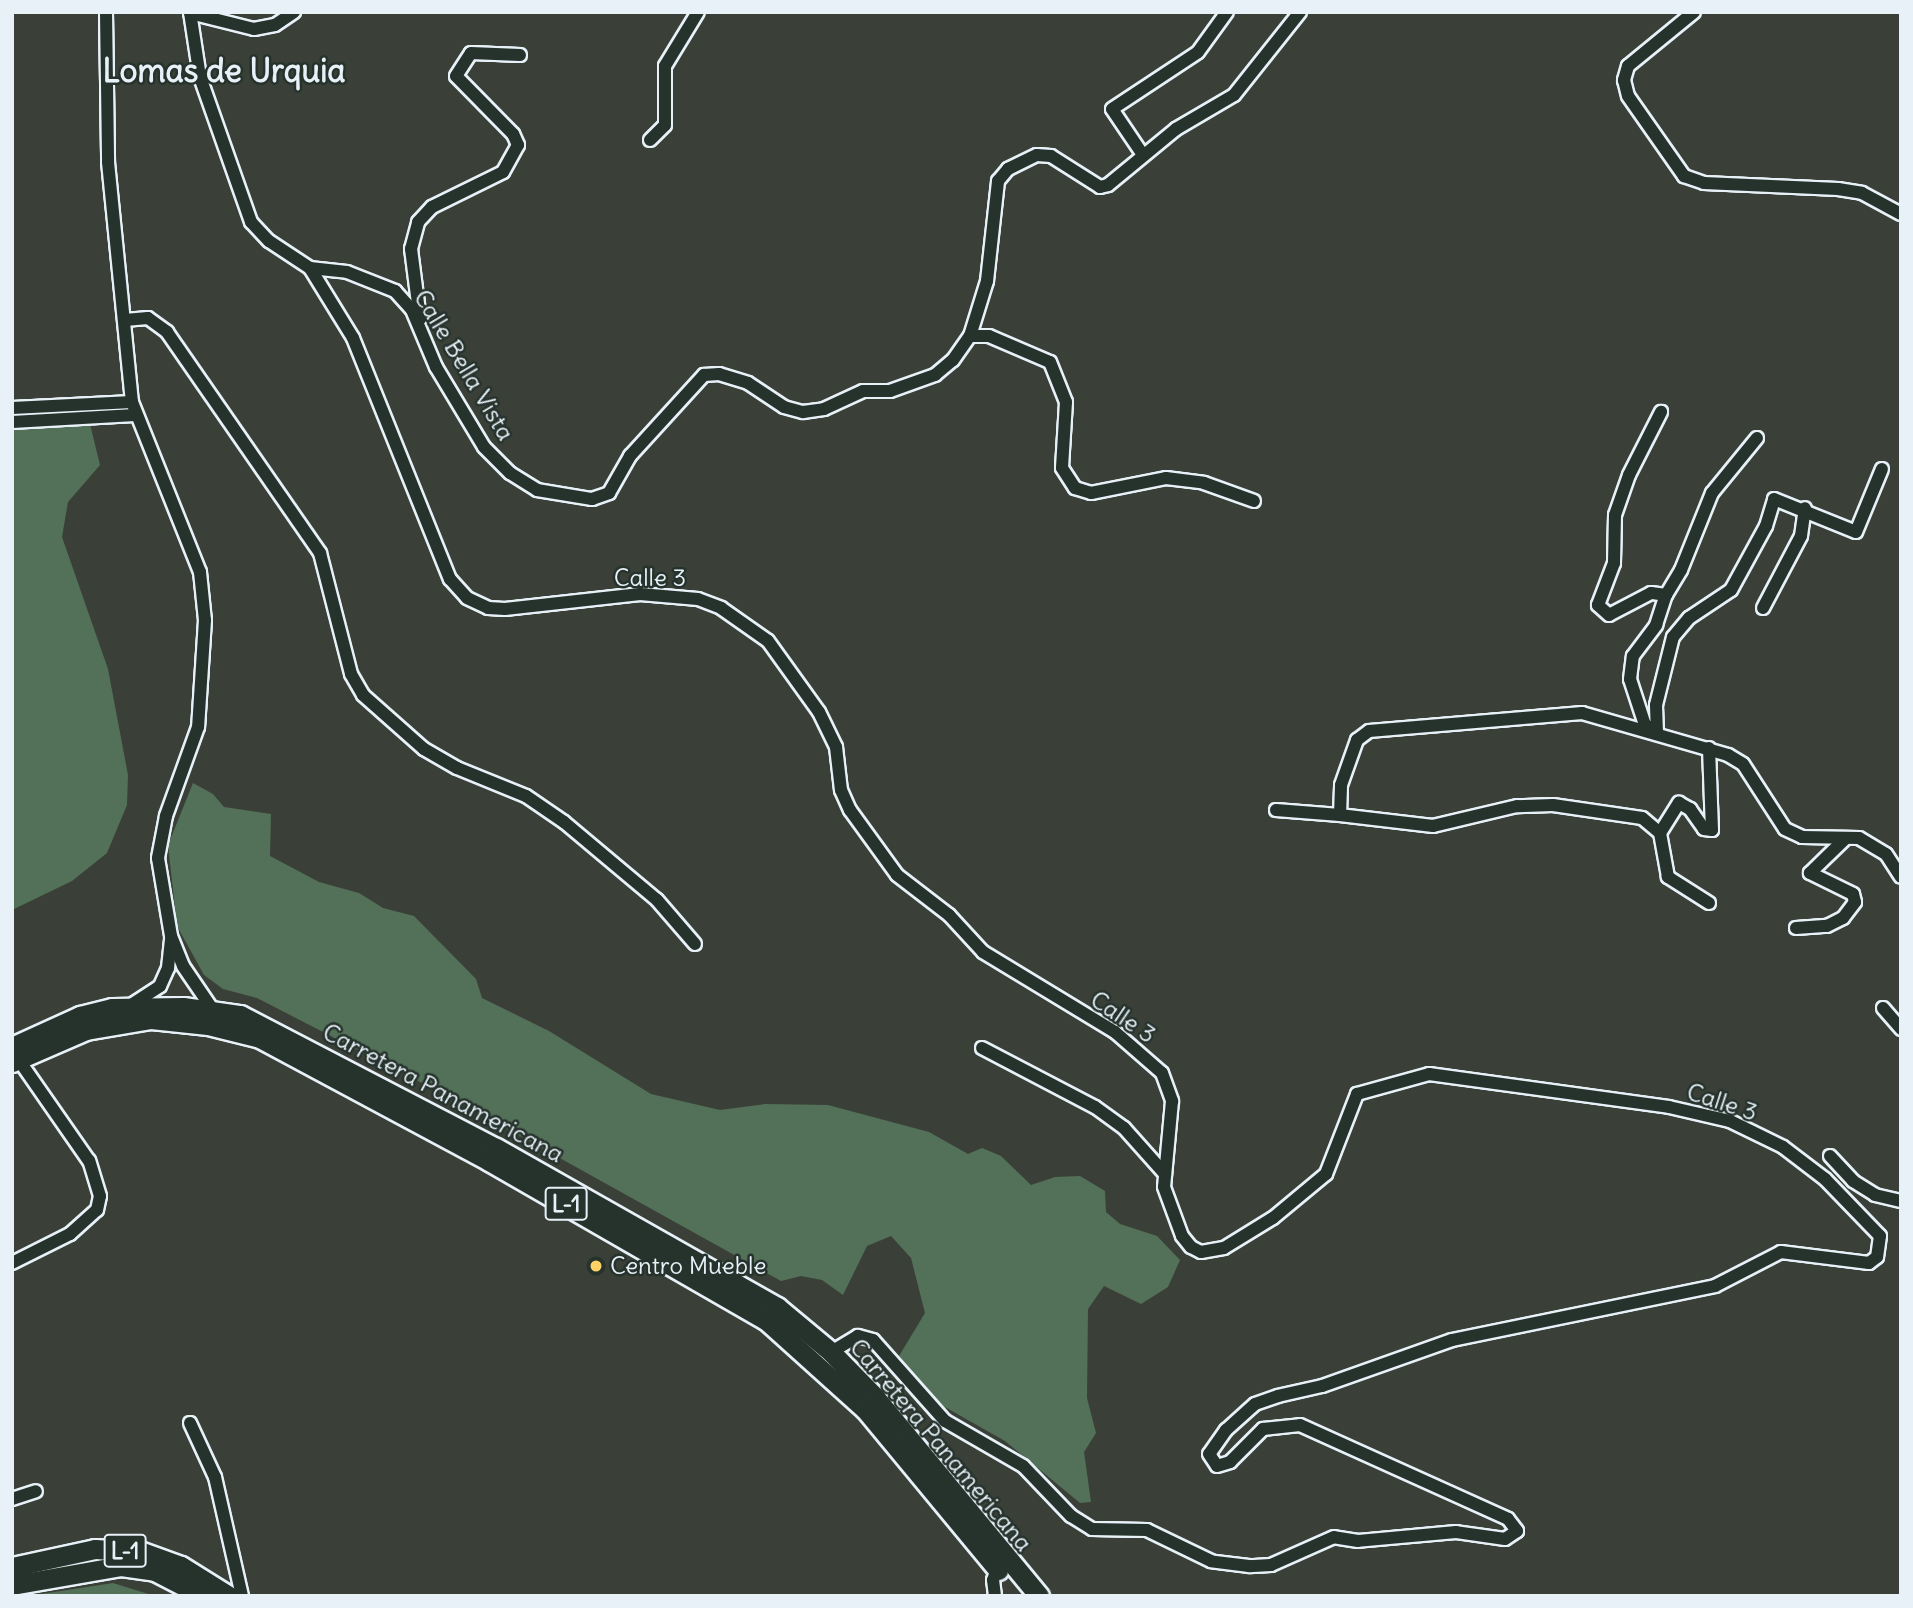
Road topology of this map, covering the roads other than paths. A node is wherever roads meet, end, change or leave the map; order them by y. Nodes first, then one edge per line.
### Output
1 (106, 12) edge
2 (294, 12) edge
3 (698, 12) edge
4 (1227, 12) edge
5 (1300, 12) edge
6 (1694, 12) edge
7 (190, 13) edge
8 (520, 55) dead end
9 (650, 140) dead end
10 (1143, 155) junction
11 (1901, 214) edge
12 (316, 269) junction
13 (125, 320) junction
14 (970, 336) junction
15 (423, 337) junction
16 (12, 408) edge
17 (134, 409) junction
18 (1661, 412) dead end
19 (12, 422) edge
20 (1757, 438) dead end
21 (1882, 469) dead end
22 (1254, 501) dead end
23 (1805, 508) junction
24 (1665, 595) junction
25 (1763, 608) dead end
26 (1657, 732) junction
27 (1709, 748) junction
28 (1276, 810) dead end
29 (1340, 815) junction
30 (1660, 833) junction
31 (1846, 838) junction
32 (1901, 877) edge
33 (1709, 903) dead end
34 (1796, 928) dead end
35 (171, 936) junction
36 (695, 944) dead end
37 (128, 1007) junction
38 (1883, 1008) dead end
39 (213, 1010) junction
40 (1901, 1029) edge
41 (982, 1048) dead end
42 (14, 1056) edge
43 (1830, 1156) dead end
44 (1165, 1174) junction
45 (1901, 1201) edge
46 (12, 1264) edge
47 (831, 1352) junction
48 (190, 1423) dead end
49 (36, 1490) dead end
50 (12, 1499) edge
51 (12, 1567) edge
52 (997, 1569) junction
53 (12, 1585) edge
54 (202, 1596) edge
55 (229, 1596) edge
56 (242, 1596) edge
57 (995, 1596) edge
58 (1019, 1596) edge
59 (1039, 1596) edge

1 - 13 street
2 - 7 street
3 - 9 street
4 - 10 street
5 - 10 street, Calle Bella Vista
6 - 11 street
7 - 12 street
8 - 15 street
10 - 14 street, Calle Bella Vista
12 - 15 street, Calle Bella Vista
12 - 44 street, Calle 3
13 - 17 street
13 - 36 street
14 - 15 street, Calle Bella Vista
14 - 22 street
16 - 17 street
17 - 19 street
17 - 35 street
18 - 24 street
20 - 24 street
21 - 23 street
23 - 25 street
23 - 26 street
24 - 26 street
26 - 27 street
26 - 29 street
27 - 30 street
27 - 31 street
28 - 29 street
29 - 30 street
30 - 33 street
31 - 32 street
31 - 34 street
35 - 37 street
35 - 39 street
37 - 39 main road, Carretera Panamericana / L-1
37 - 42 main road, Carretera Panamericana / L-1
38 - 40 street
39 - 47 main road, Carretera Panamericana / L-1
41 - 44 street
42 - 46 street
42 - 52 main road, Carretera Panamericana / L-1
43 - 45 street
44 - 47 street, Calle 3
47 - 59 main road, Carretera Panamericana / L-1
48 - 56 street
49 - 50 street
51 - 55 main road, L-1
52 - 57 street
52 - 58 main road, Carretera Panamericana / L-1
53 - 54 main road, L-1

